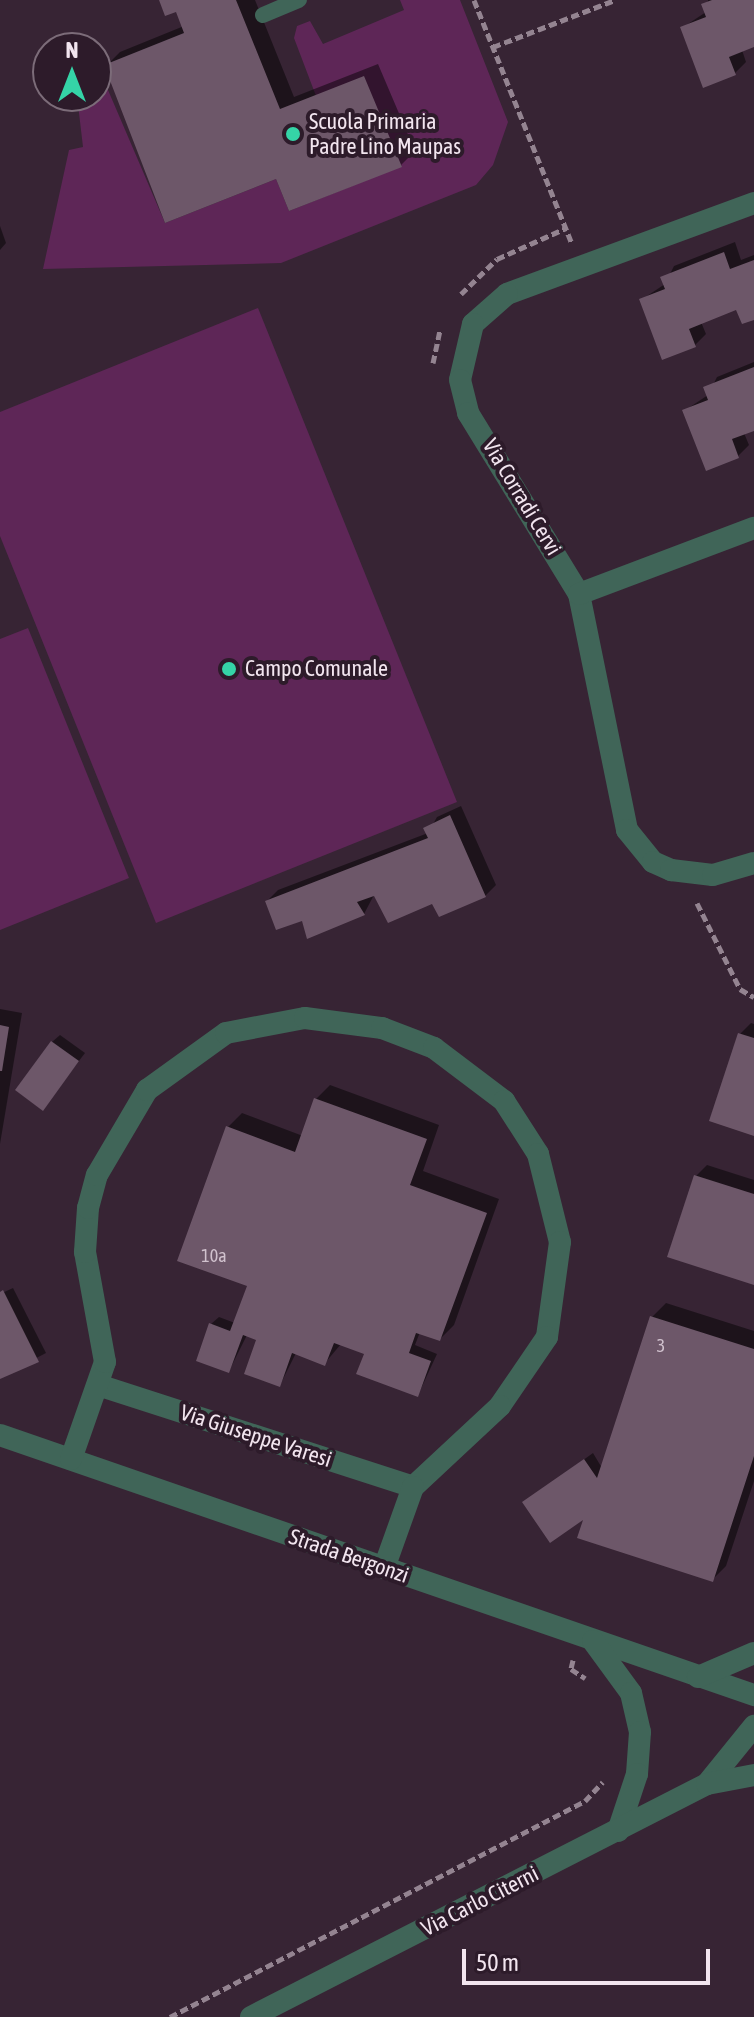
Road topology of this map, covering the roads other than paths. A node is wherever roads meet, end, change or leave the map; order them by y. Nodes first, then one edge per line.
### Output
1 (299, 0) edge
2 (263, 15) dead end
3 (754, 203) edge
4 (754, 528) edge
5 (579, 594) junction
6 (754, 863) edge
7 (98, 1385) junction
8 (0, 1435) edge
9 (71, 1459) junction
10 (413, 1487) junction
11 (384, 1568) junction
12 (586, 1638) junction
13 (754, 1653) edge
14 (698, 1677) junction
15 (754, 1695) edge
16 (754, 1726) edge
17 (754, 1775) edge
18 (707, 1784) junction
19 (618, 1831) junction
20 (251, 2017) edge

1 - 2 lane
3 - 5 street, Via Corradi Cervi
4 - 5 street
5 - 6 street, Via Corradi Cervi
7 - 9 street
7 - 10 street, Via Giuseppe Varesi
7 - 10 street
8 - 9 street, Strada Bergonzi
9 - 11 street, Strada Bergonzi
10 - 11 street
11 - 12 street, Strada Bergonzi
12 - 14 street, Strada Bergonzi
12 - 19 street
13 - 14 street
14 - 15 street, Strada Bergonzi
16 - 18 street, Via Carlo Citerni
17 - 18 street, Via Carlo Citerni
18 - 19 street, Via Carlo Citerni
19 - 20 street, Via Carlo Citerni

